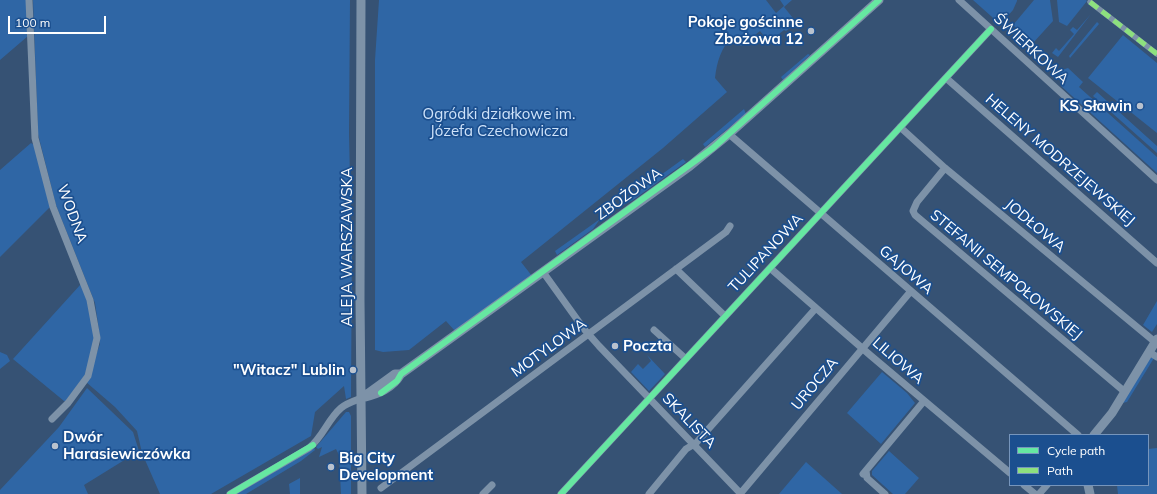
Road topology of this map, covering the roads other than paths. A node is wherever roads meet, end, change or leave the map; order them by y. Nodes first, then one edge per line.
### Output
1 (29, 0) edge
2 (361, 0) edge
3 (880, 0) edge
4 (959, 0) edge
5 (1090, 2) dead end
6 (991, 29) junction
7 (1157, 54) edge
8 (946, 78) junction
9 (900, 127) junction
10 (729, 134) junction
11 (945, 168) junction
12 (1157, 180) edge
13 (820, 213) junction
14 (730, 226) dead end
15 (1157, 263) edge
16 (770, 268) junction
17 (676, 269) junction
18 (543, 272) junction
19 (911, 291) junction
20 (816, 308) junction
21 (725, 316) junction
22 (654, 330) dead end
23 (589, 335) junction
24 (1156, 340) edge
25 (862, 348) junction
26 (1153, 355) edge
27 (686, 359) junction
28 (1125, 392) junction
29 (362, 398) junction
30 (649, 398) junction
31 (924, 401) junction
32 (1112, 413) junction
33 (52, 419) dead end
34 (1066, 426) junction
35 (1070, 434) edge
36 (1077, 434) edge
37 (1095, 434) edge
38 (1103, 434) edge
39 (694, 445) junction
40 (1009, 472) edge
41 (492, 485) dead end
42 (1025, 486) edge
43 (1046, 486) edge
44 (381, 488) dead end
45 (230, 494) edge
46 (362, 494) edge
47 (483, 494) edge
48 (561, 494) edge
49 (649, 494) edge
50 (740, 494) edge
51 (885, 494) edge
52 (1035, 494) edge
53 (1039, 494) edge

1 - 33 street, WODNA
2 - 29 street, ALEJA WARSZAWSKA
3 - 10 street, ZBOŻOWA
4 - 6 street, ŚWIERKOWA
5 - 7 street
6 - 8 street, TULIPANOWA
6 - 12 street, ŚWIERKOWA
8 - 9 street, TULIPANOWA
8 - 15 street, HELENY MODRZEJEWSKIEJ
9 - 11 street, JODŁOWA
9 - 13 street, TULIPANOWA
10 - 13 street, GAJOWA
10 - 18 street, ZBOŻOWA
11 - 24 street, JODŁOWA
11 - 28 street, STEFANII SEMPOŁOWSKIEJ
13 - 16 street, TULIPANOWA
13 - 19 street, GAJOWA
14 - 17 street, MOTYLOWA
16 - 20 street, LILIOWA
16 - 21 street, TULIPANOWA
17 - 21 street
17 - 23 street, MOTYLOWA
18 - 23 street, SKALISTA
18 - 29 street, ZBOŻOWA
19 - 25 street, UROCZA
19 - 34 street, GAJOWA
20 - 25 street, LILIOWA
20 - 39 street
21 - 27 street, TULIPANOWA
22 - 27 street
23 - 30 street, SKALISTA
23 - 44 street, MOTYLOWA
24 - 26 street
25 - 31 street, LILIOWA
25 - 50 street, UROCZA
26 - 28 street
27 - 30 street, TULIPANOWA
28 - 32 street
29 - 45 street
29 - 46 street, ALEJA WARSZAWSKA
30 - 39 street, SKALISTA
30 - 48 street, TULIPANOWA
31 - 40 street, LILIOWA
31 - 51 street
32 - 37 street
32 - 38 street
34 - 35 street, GAJOWA
34 - 36 street, GAJOWA
39 - 49 street
39 - 50 street, SKALISTA
41 - 47 street
42 - 52 street
43 - 53 street

